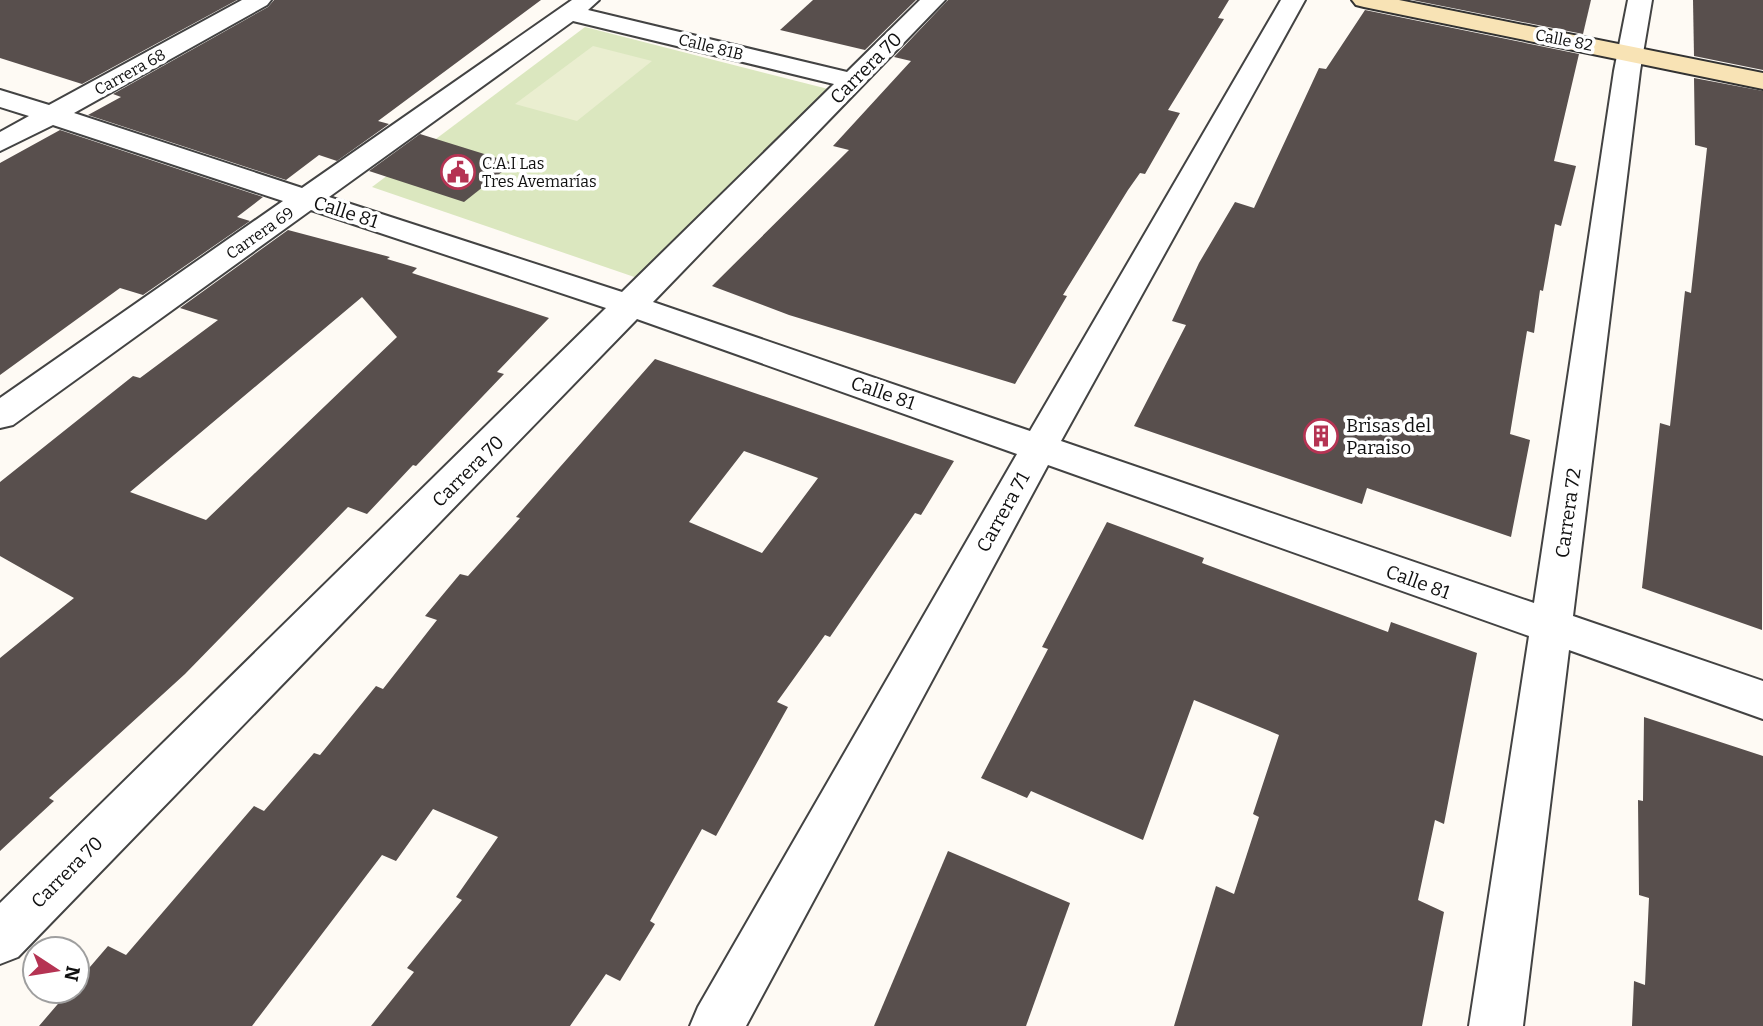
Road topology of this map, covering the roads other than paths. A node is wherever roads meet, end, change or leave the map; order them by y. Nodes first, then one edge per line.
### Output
1 (260, 0) edge
2 (933, 0) edge
3 (1293, 0) edge
4 (1364, 0) edge
5 (1640, 0) edge
6 (578, 6) edge
7 (1631, 54) junction
8 (853, 81) junction
9 (1763, 81) edge
10 (0, 98) edge
11 (51, 116) junction
12 (0, 143) edge
13 (308, 200) junction
14 (632, 306) junction
15 (0, 416) edge
16 (1039, 447) junction
17 (1552, 629) junction
18 (1763, 700) edge
19 (0, 940) edge
20 (717, 1026) edge
21 (1496, 1026) edge

1 - 11 street, Carrera 68
2 - 8 street, Carrera 70
3 - 16 street, Carrera 71
4 - 7 street, Calle 82
5 - 7 street, Carrera 72
6 - 8 street, Calle 81B
6 - 13 street, Carrera 69
7 - 9 street, Calle 82
7 - 17 street, Carrera 72
8 - 14 street, Carrera 70
10 - 11 street, Calle 81
11 - 12 street, Carrera 68
11 - 13 street, Calle 81
13 - 14 street, Calle 81
13 - 15 street, Carrera 69
14 - 16 street, Calle 81
14 - 19 street, Carrera 70
16 - 17 street, Calle 81
16 - 20 street, Carrera 71
17 - 18 street, Calle 81
17 - 21 street, Carrera 72

